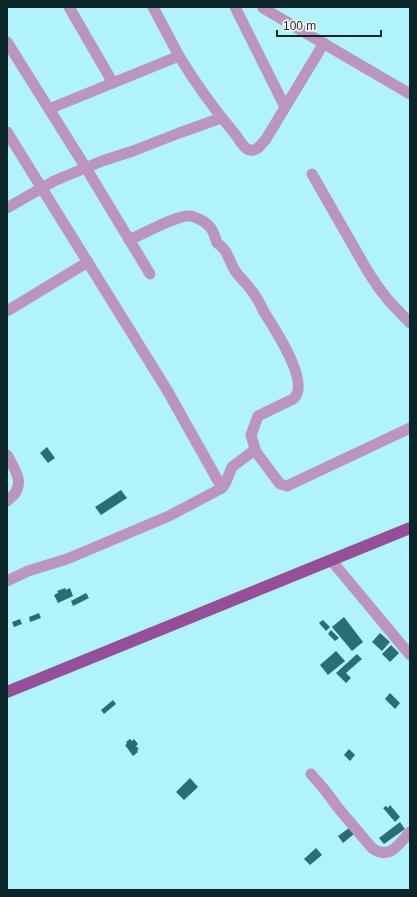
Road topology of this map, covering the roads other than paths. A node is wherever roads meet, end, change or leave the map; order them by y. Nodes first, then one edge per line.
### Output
1 (69, 7) edge
2 (153, 7) edge
3 (235, 7) edge
4 (263, 8) edge
5 (7, 42) edge
6 (324, 43) junction
7 (179, 56) junction
8 (113, 83) junction
9 (410, 94) edge
10 (285, 108) junction
11 (50, 109) junction
12 (221, 118) junction
13 (7, 132) edge
14 (86, 168) junction
15 (312, 174) dead end
16 (42, 188) junction
17 (7, 208) edge
18 (129, 240) junction
19 (88, 262) junction
20 (150, 274) dead end
21 (7, 311) edge
22 (410, 323) edge
23 (410, 428) edge
24 (256, 452) junction
25 (7, 455) edge
26 (222, 488) junction
27 (7, 501) edge
28 (410, 528) edge
29 (331, 560) junction
30 (7, 581) edge
31 (409, 652) edge
32 (7, 692) edge
33 (311, 774) dead end
34 (410, 832) edge

1 - 8 street
2 - 7 street
3 - 10 street
4 - 6 street
5 - 11 street
6 - 9 street
6 - 10 street
7 - 8 street
7 - 12 street
8 - 11 street
10 - 12 street
11 - 14 street
12 - 14 street
13 - 16 street
14 - 16 street
14 - 18 street
15 - 22 street
16 - 17 street
16 - 19 street
18 - 20 street
18 - 24 street
19 - 21 street
19 - 26 street
23 - 24 street
24 - 26 street
25 - 27 street
26 - 30 street
28 - 29 main road
29 - 31 street
29 - 32 main road
33 - 34 street

